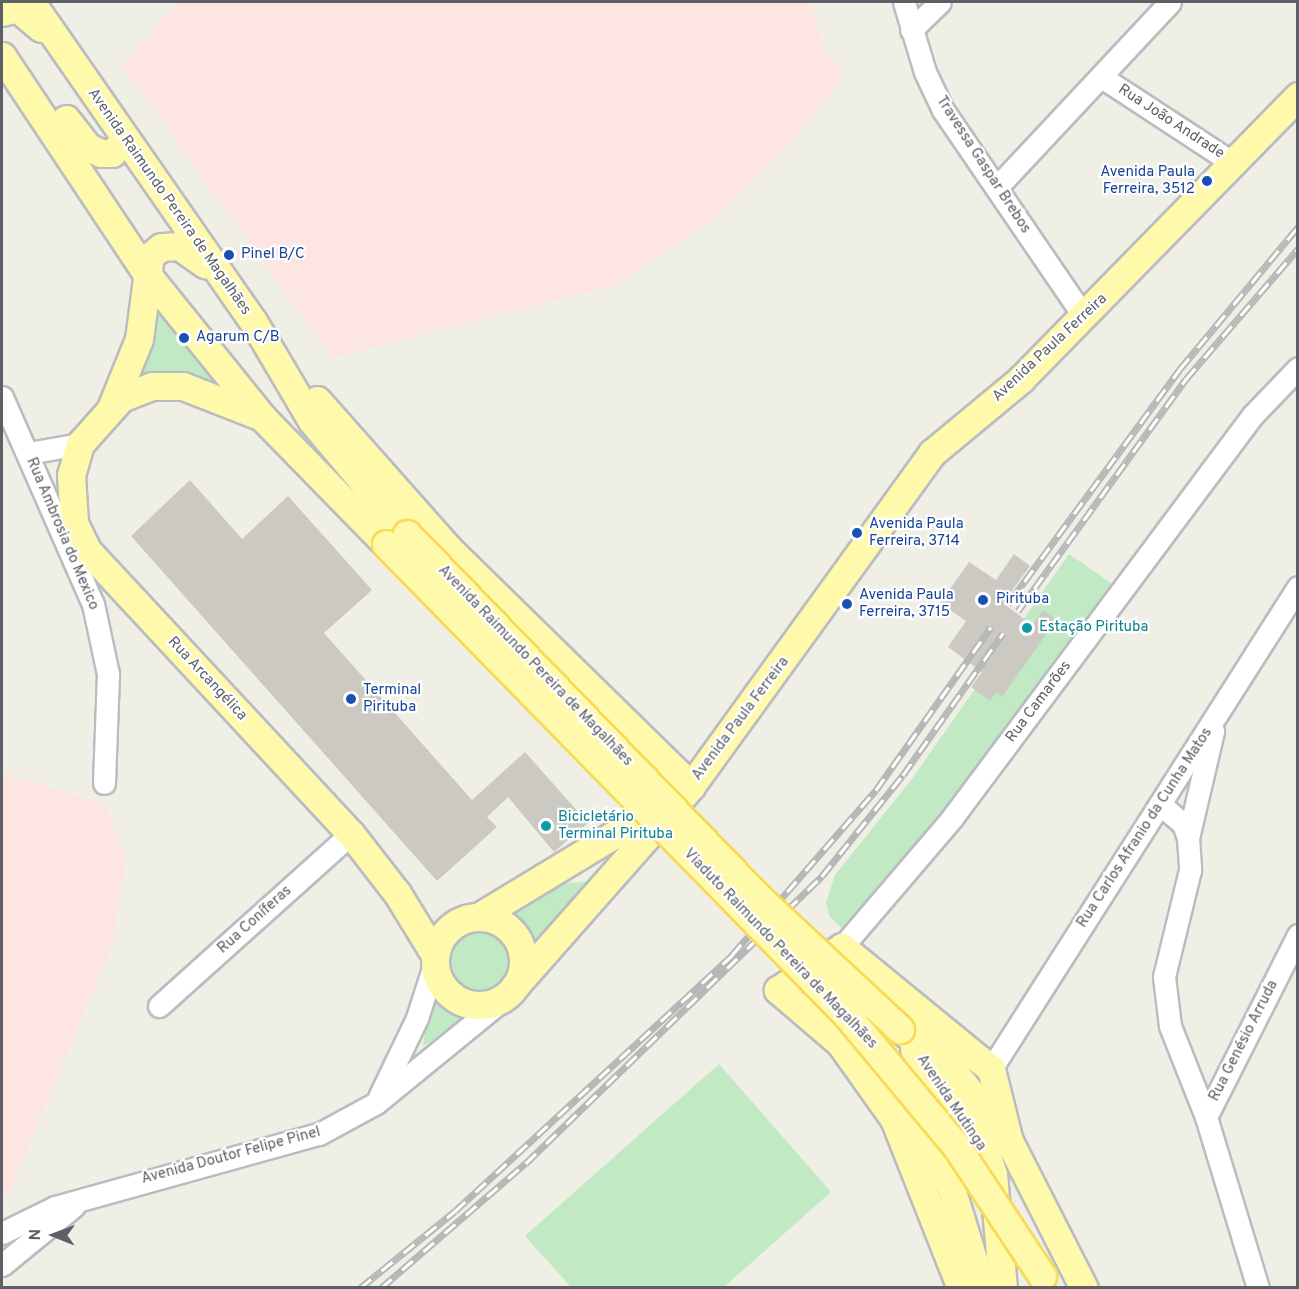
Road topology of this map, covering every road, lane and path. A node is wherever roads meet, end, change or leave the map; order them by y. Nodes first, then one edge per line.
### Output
1 (31, 2) edge
2 (904, 2) edge
3 (940, 2) edge
4 (1170, 2) edge
5 (2, 12) edge
6 (911, 30) junction
7 (70, 60) junction
8 (7, 64) edge
9 (1103, 78) junction
10 (1298, 96) edge
11 (124, 141) junction
12 (1233, 164) junction
13 (997, 187) junction
14 (147, 273) junction
15 (232, 291) junction
16 (1084, 317) junction
17 (253, 321) junction
18 (1298, 368) edge
19 (2, 397) edge
20 (110, 409) junction
21 (262, 417) junction
22 (80, 444) junction
23 (28, 453) junction
24 (396, 539) junction
25 (102, 566) junction
26 (1298, 588) edge
27 (93, 604) junction
28 (1217, 715) junction
29 (104, 783) dead end
30 (692, 786) junction
31 (1160, 804) junction
32 (351, 834) junction
33 (1188, 838) junction
34 (398, 893) junction
35 (468, 920) junction
36 (1298, 935) edge
37 (842, 947) junction
38 (435, 958) junction
39 (510, 992) junction
40 (159, 1006) dead end
41 (921, 1052) junction
42 (951, 1068) junction
43 (991, 1069) junction
44 (901, 1077) junction
45 (376, 1103) junction
46 (1206, 1116) junction
47 (1009, 1141) junction
48 (9, 1244) edge
49 (1046, 1282) edge
50 (961, 1287) edge
51 (982, 1287) edge
52 (1003, 1287) edge
53 (1084, 1287) edge
54 (1258, 1287) edge

1 - 7 main road, Avenida Raimundo Pereira de Magalhães
2 - 6 street, Travessa Gaspar Brebos
3 - 6 street
4 - 9 street, Rua João Andrade
5 - 7 main road
6 - 13 street, Travessa Gaspar Brebos
7 - 11 main road, Avenida Raimundo Pereira de Magalhães
8 - 11 main road
8 - 14 main road, Avenida Raimundo Pereira de Magalhães
9 - 12 street, Rua João Andrade
9 - 13 street
10 - 12 main road, Avenida Paula Ferreira
11 - 15 main road, Avenida Raimundo Pereira de Magalhães
12 - 16 main road, Avenida Paula Ferreira
13 - 16 street, Travessa Gaspar Brebos
14 - 15 main road
14 - 20 main road
14 - 21 main road, Avenida Raimundo Pereira de Magalhães
15 - 17 main road, Avenida Raimundo Pereira de Magalhães
16 - 30 main road, Avenida Paula Ferreira
17 - 24 main road, Avenida Raimundo Pereira de Magalhães
17 - 30 main road
18 - 37 street, Rua Camarões
19 - 23 street, Rua Ambrosia do Mexico
20 - 21 main road
20 - 22 main road
21 - 24 main road, Avenida Raimundo Pereira de Magalhães
22 - 23 street
22 - 25 main road, Rua Arcangélica
23 - 27 street, Rua Ambrosia do Mexico
24 - 41 main road, Avenida Raimundo Pereira de Magalhães, bridge
24 - 44 main road, Viaduto Raimundo Pereira de Magalhães, bridge
25 - 27 street
25 - 32 main road, Rua Arcangélica
26 - 28 street, Rua Carlos Afranio da Cunha Matos
27 - 29 street, Rua Ambrosia do Mexico
28 - 31 street, Rua Carlos Afranio da Cunha Matos
28 - 33 street
30 - 35 main road
30 - 39 main road, Avenida Doutor Felipe Pinel
31 - 33 street
31 - 43 street, Rua Carlos Afranio da Cunha Matos
32 - 34 main road, Rua Arcangélica
32 - 40 street, Rua Coníferas
33 - 46 street
34 - 35 main road, Rua Arcangélica
34 - 38 main road, Rua Arcangélica
35 - 38 main road
35 - 39 main road
36 - 46 street, Rua Genésio Arruda
37 - 43 main road
37 - 50 main road
38 - 39 main road
38 - 45 street
39 - 45 street, Avenida Doutor Felipe Pinel
41 - 42 main road, Avenida Raimundo Pereira de Magalhães
41 - 52 main road, Avenida Mutinga
42 - 43 main road
42 - 47 main road, Avenida Raimundo Pereira de Magalhães
43 - 47 main road
44 - 49 main road, Viaduto Raimundo Pereira de Magalhães, bridge
44 - 51 main road, Avenida Mutinga, bridge
45 - 48 street, Avenida Doutor Felipe Pinel
46 - 54 street, Rua Genésio Arruda
47 - 53 main road, Avenida Raimundo Pereira de Magalhães

